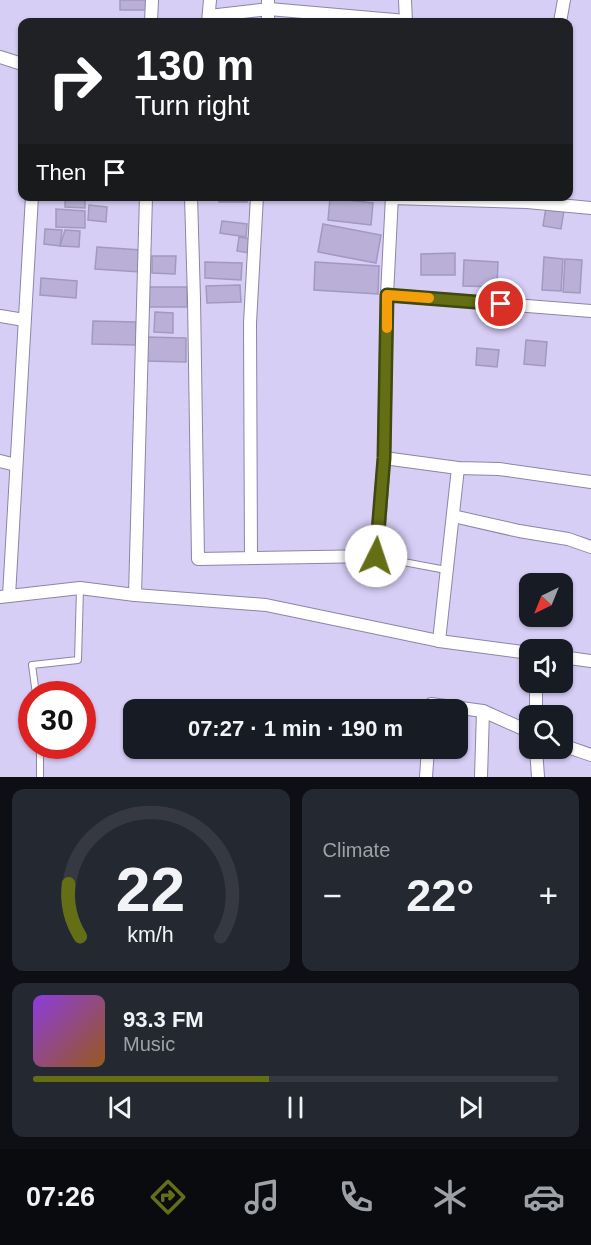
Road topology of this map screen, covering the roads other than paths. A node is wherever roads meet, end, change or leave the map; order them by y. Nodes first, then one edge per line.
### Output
1 (152, 0) edge
2 (210, 0) edge
3 (405, 0) edge
4 (564, 0) edge
5 (268, 5) edge
6 (151, 18) edge
7 (209, 18) edge
8 (213, 18) edge
9 (374, 18) edge
10 (406, 18) edge
11 (561, 18) edge
12 (0, 57) edge
13 (18, 63) edge
14 (32, 201) edge
15 (146, 201) edge
16 (191, 201) edge
17 (257, 201) edge
18 (392, 201) edge
19 (541, 201) edge
20 (591, 208) edge
21 (387, 295) junction
22 (591, 311) edge
23 (0, 316) edge
24 (24, 320) junction
25 (384, 458) junction
26 (0, 461) edge
27 (16, 465) junction
28 (458, 468) junction
29 (591, 482) edge
30 (453, 516) junction
31 (591, 547) edge
32 (376, 556) junction
33 (251, 558) junction
34 (446, 570) junction
35 (80, 588) junction
36 (135, 595) junction
37 (4, 597) edge
38 (439, 641) junction
39 (519, 652) edge
40 (573, 659) edge
41 (591, 661) edge
42 (34, 681) edge
43 (468, 709) edge
44 (483, 711) junction
45 (519, 727) edge
46 (573, 749) edge
47 (591, 755) edge
48 (40, 759) edge
49 (427, 759) edge
50 (537, 759) edge
51 (40, 777) edge
52 (426, 777) edge
53 (481, 777) edge
54 (538, 777) edge

1 - 6 street
2 - 7 street
3 - 10 street
4 - 11 street
5 - 8 street
5 - 9 street
12 - 13 street
14 - 24 street
15 - 36 street
16 - 33 street
17 - 33 street
18 - 21 street
19 - 20 street
21 - 22 street
21 - 25 street
23 - 24 street
24 - 27 street
25 - 28 street
25 - 32 street
26 - 27 street
27 - 37 street
28 - 29 street
28 - 30 street
30 - 31 street
30 - 34 street
32 - 33 street
32 - 34 lane
34 - 38 street
35 - 36 street
35 - 37 street
35 - 42 lane
36 - 38 street
38 - 39 street
40 - 41 street
43 - 44 street
44 - 45 street
44 - 53 street
46 - 47 street
48 - 51 lane
49 - 52 street
50 - 54 street

